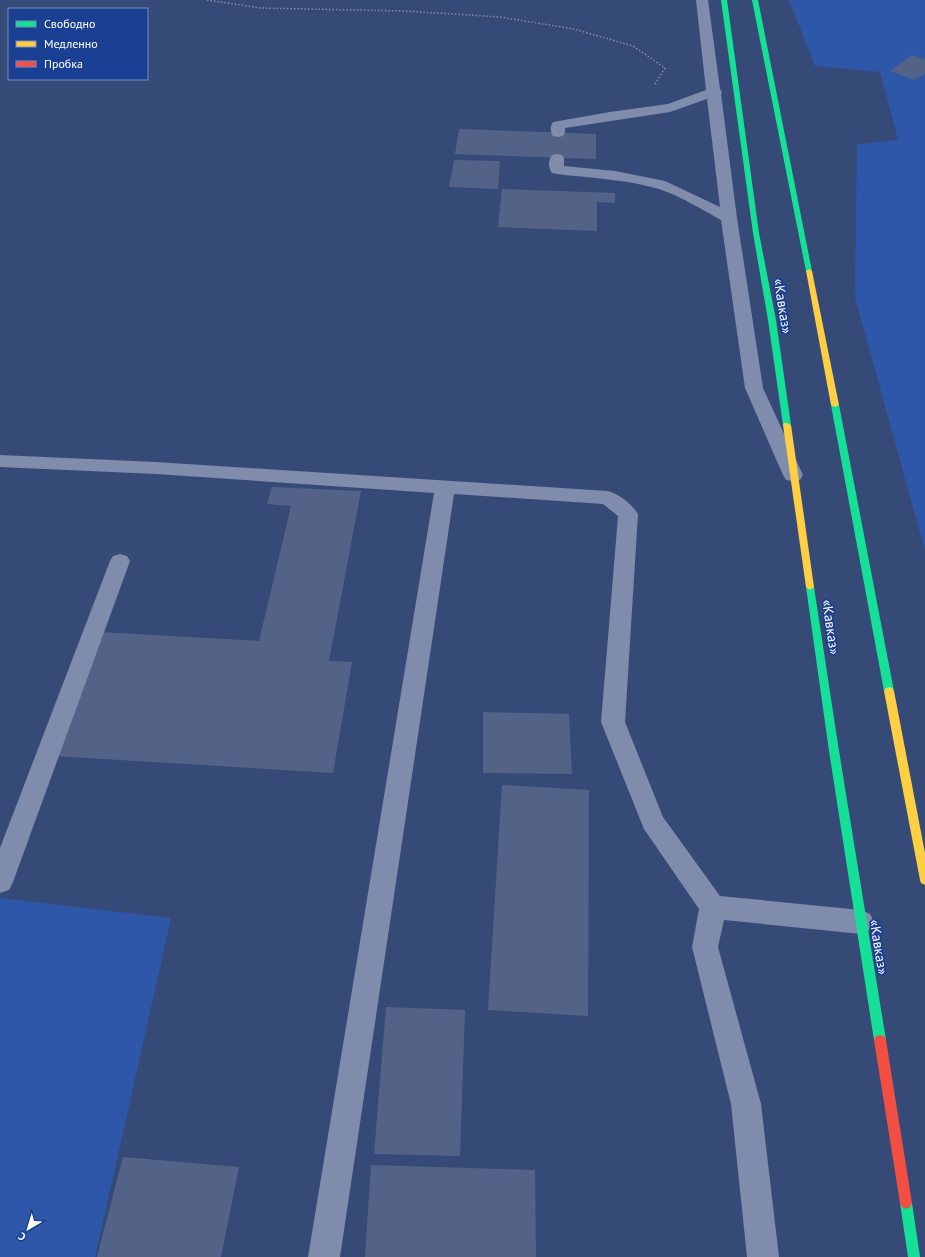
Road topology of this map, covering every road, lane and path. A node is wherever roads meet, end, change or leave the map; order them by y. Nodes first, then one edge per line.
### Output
1 (207, 0) edge
2 (702, 0) edge
3 (724, 0) edge
4 (755, 0) edge
5 (715, 92) junction
6 (631, 114) junction
7 (558, 133) dead end
8 (557, 158) dead end
9 (729, 218) junction
10 (0, 461) edge
11 (796, 481) junction
12 (445, 488) junction
13 (120, 561) dead end
14 (925, 880) edge
15 (0, 882) edge
16 (713, 907) junction
17 (861, 922) junction
18 (324, 1257) edge
19 (763, 1257) edge
20 (914, 1257) edge

1 - 6 path
2 - 5 lane
3 - 11 highway, «Кавказ»
4 - 14 highway
5 - 6 lane
5 - 9 lane
6 - 7 lane
8 - 9 lane
9 - 11 lane
10 - 12 lane
11 - 17 highway, «Кавказ»
12 - 16 lane
12 - 18 lane
13 - 15 lane
16 - 17 lane
16 - 19 lane
17 - 20 highway, «Кавказ»

